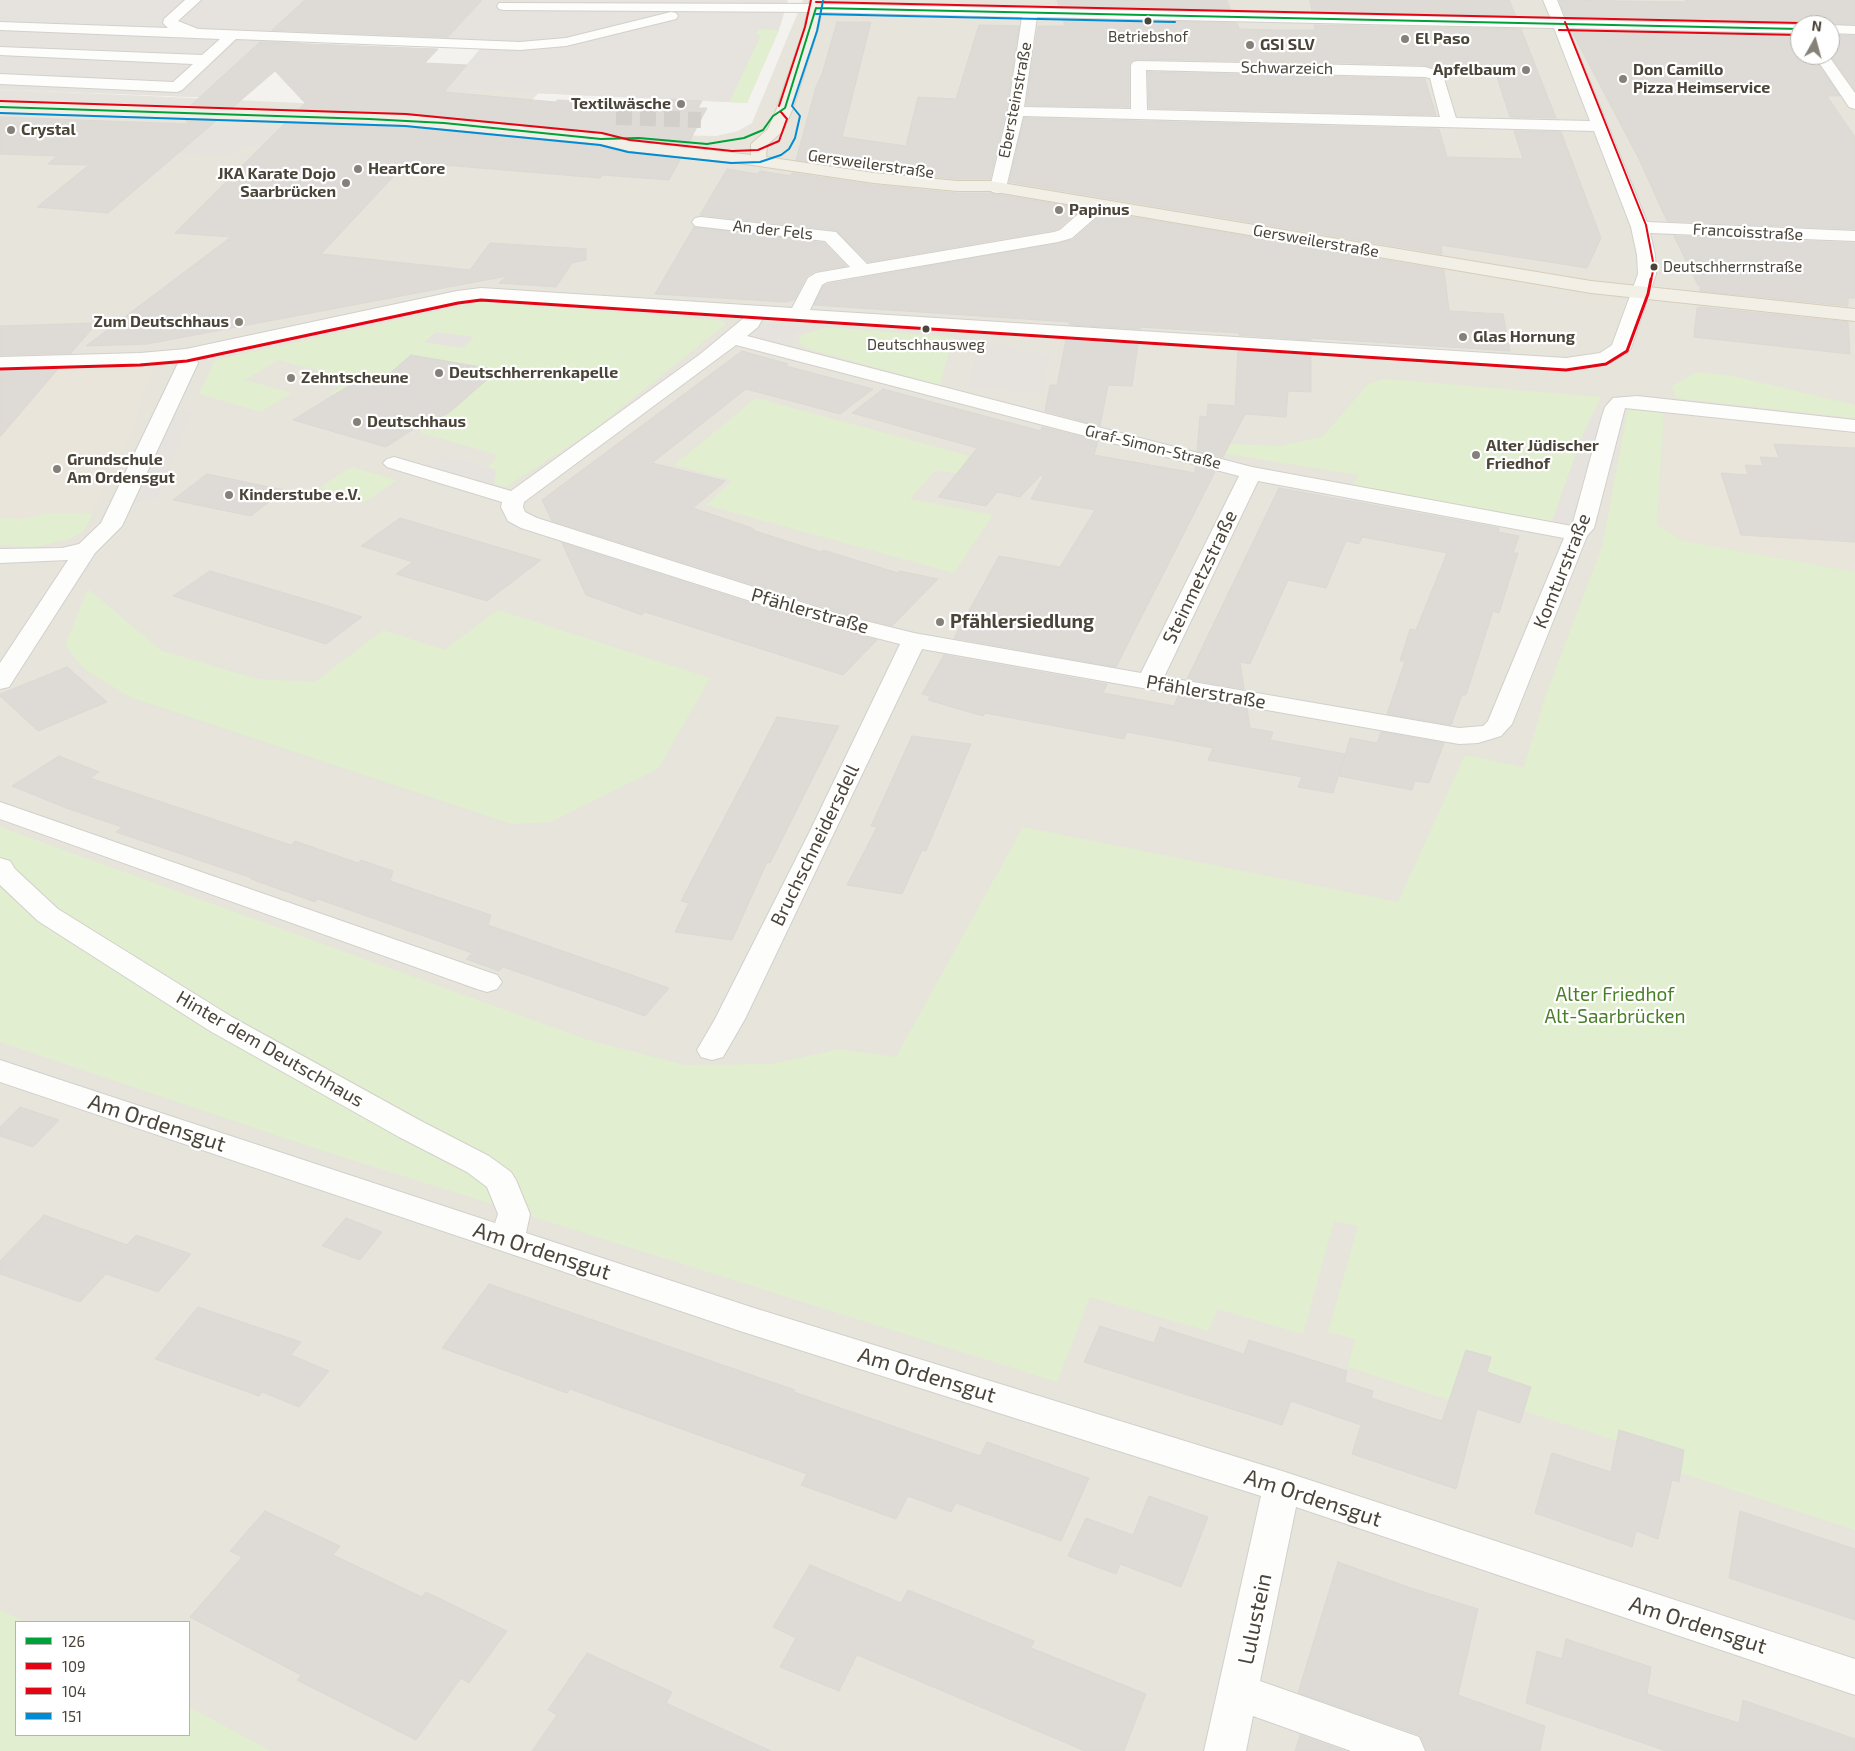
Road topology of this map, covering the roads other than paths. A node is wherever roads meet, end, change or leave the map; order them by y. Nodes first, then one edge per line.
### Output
1 (194, 0) edge
2 (1342, 0) edge
3 (1550, 0) edge
4 (817, 4) edge
5 (504, 6) dead end
6 (679, 7) edge
7 (157, 13) dead end
8 (1030, 13) junction
9 (177, 14) junction
10 (1346, 19) junction
11 (1559, 24) junction
12 (0, 26) edge
13 (1790, 29) edge
14 (1840, 29) edge
15 (1855, 30) edge
16 (209, 34) junction
17 (232, 35) junction
18 (0, 51) edge
19 (205, 60) junction
20 (1828, 65) edge
21 (0, 79) edge
22 (1855, 104) edge
23 (0, 107) edge
24 (785, 108) junction
25 (1016, 111) junction
26 (1139, 114) junction
27 (1449, 121) junction
28 (1600, 126) junction
29 (601, 139) junction
30 (707, 144) junction
31 (759, 152) junction
32 (732, 157) junction
33 (777, 157) junction
34 (994, 187) junction
35 (1099, 205) junction
36 (701, 222) dead end
37 (1640, 227) junction
38 (1855, 236) edge
39 (862, 269) junction
40 (1642, 292) junction
41 (756, 313) junction
42 (798, 315) junction
43 (1855, 315) edge
44 (733, 338) junction
45 (186, 355) junction
46 (0, 363) edge
47 (1855, 426) edge
48 (394, 463) dead end
49 (1251, 473) junction
50 (514, 499) junction
51 (1577, 534) junction
52 (87, 549) junction
53 (0, 556) edge
54 (914, 640) junction
55 (0, 682) edge
56 (1149, 682) junction
57 (1432, 732) joint
58 (0, 810) edge
59 (0, 867) edge
60 (487, 982) dead end
61 (712, 1050) dead end
62 (0, 1071) edge
63 (508, 1240) junction
64 (1282, 1487) junction
65 (1855, 1677) edge
66 (1238, 1692) junction
67 (1226, 1751) edge
68 (1404, 1751) edge

1 - 9 street
2 - 10 street
3 - 11 street
4 - 6 street
4 - 8 street
4 - 24 main road
5 - 6 street
6 - 17 street
7 - 9 street
8 - 10 street
8 - 25 street, Ebersteinstraße
9 - 16 street
10 - 11 street
11 - 13 street
11 - 28 street
12 - 16 street
14 - 15 street
16 - 17 street
17 - 19 street
18 - 19 street
19 - 21 street
20 - 22 street
23 - 29 main road, Gersweilerstraße
24 - 30 main road
24 - 31 main road
24 - 33 main road
25 - 26 street
25 - 34 street, Ebersteinstraße
26 - 27 street
26 - 27 street, Schwarzeich
27 - 28 street
28 - 37 street
29 - 30 main road, Gersweilerstraße
29 - 32 main road, Gersweilerstraße
30 - 31 main road, Gersweilerstraße
31 - 32 main road
31 - 33 main road
32 - 33 main road, Gersweilerstraße
33 - 34 main road, Gersweilerstraße
34 - 35 main road, Gersweilerstraße
35 - 39 street
35 - 40 main road, Gersweilerstraße
36 - 39 street, An der Fels
37 - 38 street, Francoisstraße
37 - 40 street
39 - 42 street
40 - 42 street
40 - 43 main road
41 - 42 street
41 - 44 street
41 - 45 street
44 - 49 street, Graf-Simon-Straße
44 - 50 street
45 - 46 street
45 - 52 street
47 - 51 street, Komturstraße
48 - 50 street
49 - 51 street, Graf-Simon-Straße
49 - 56 street, Steinmetzstraße
50 - 54 street, Pfählerstraße
51 - 57 street, Komturstraße
52 - 53 street
52 - 55 street
54 - 56 street, Pfählerstraße
54 - 61 street, Bruchschneidersdell
56 - 57 street, Pfählerstraße
58 - 60 street
59 - 63 street, Hinter dem Deutschhaus
62 - 63 street, Am Ordensgut
63 - 64 street, Am Ordensgut
64 - 65 street, Am Ordensgut
64 - 66 street, Lulustein
66 - 67 street, Lulustein
66 - 68 street

